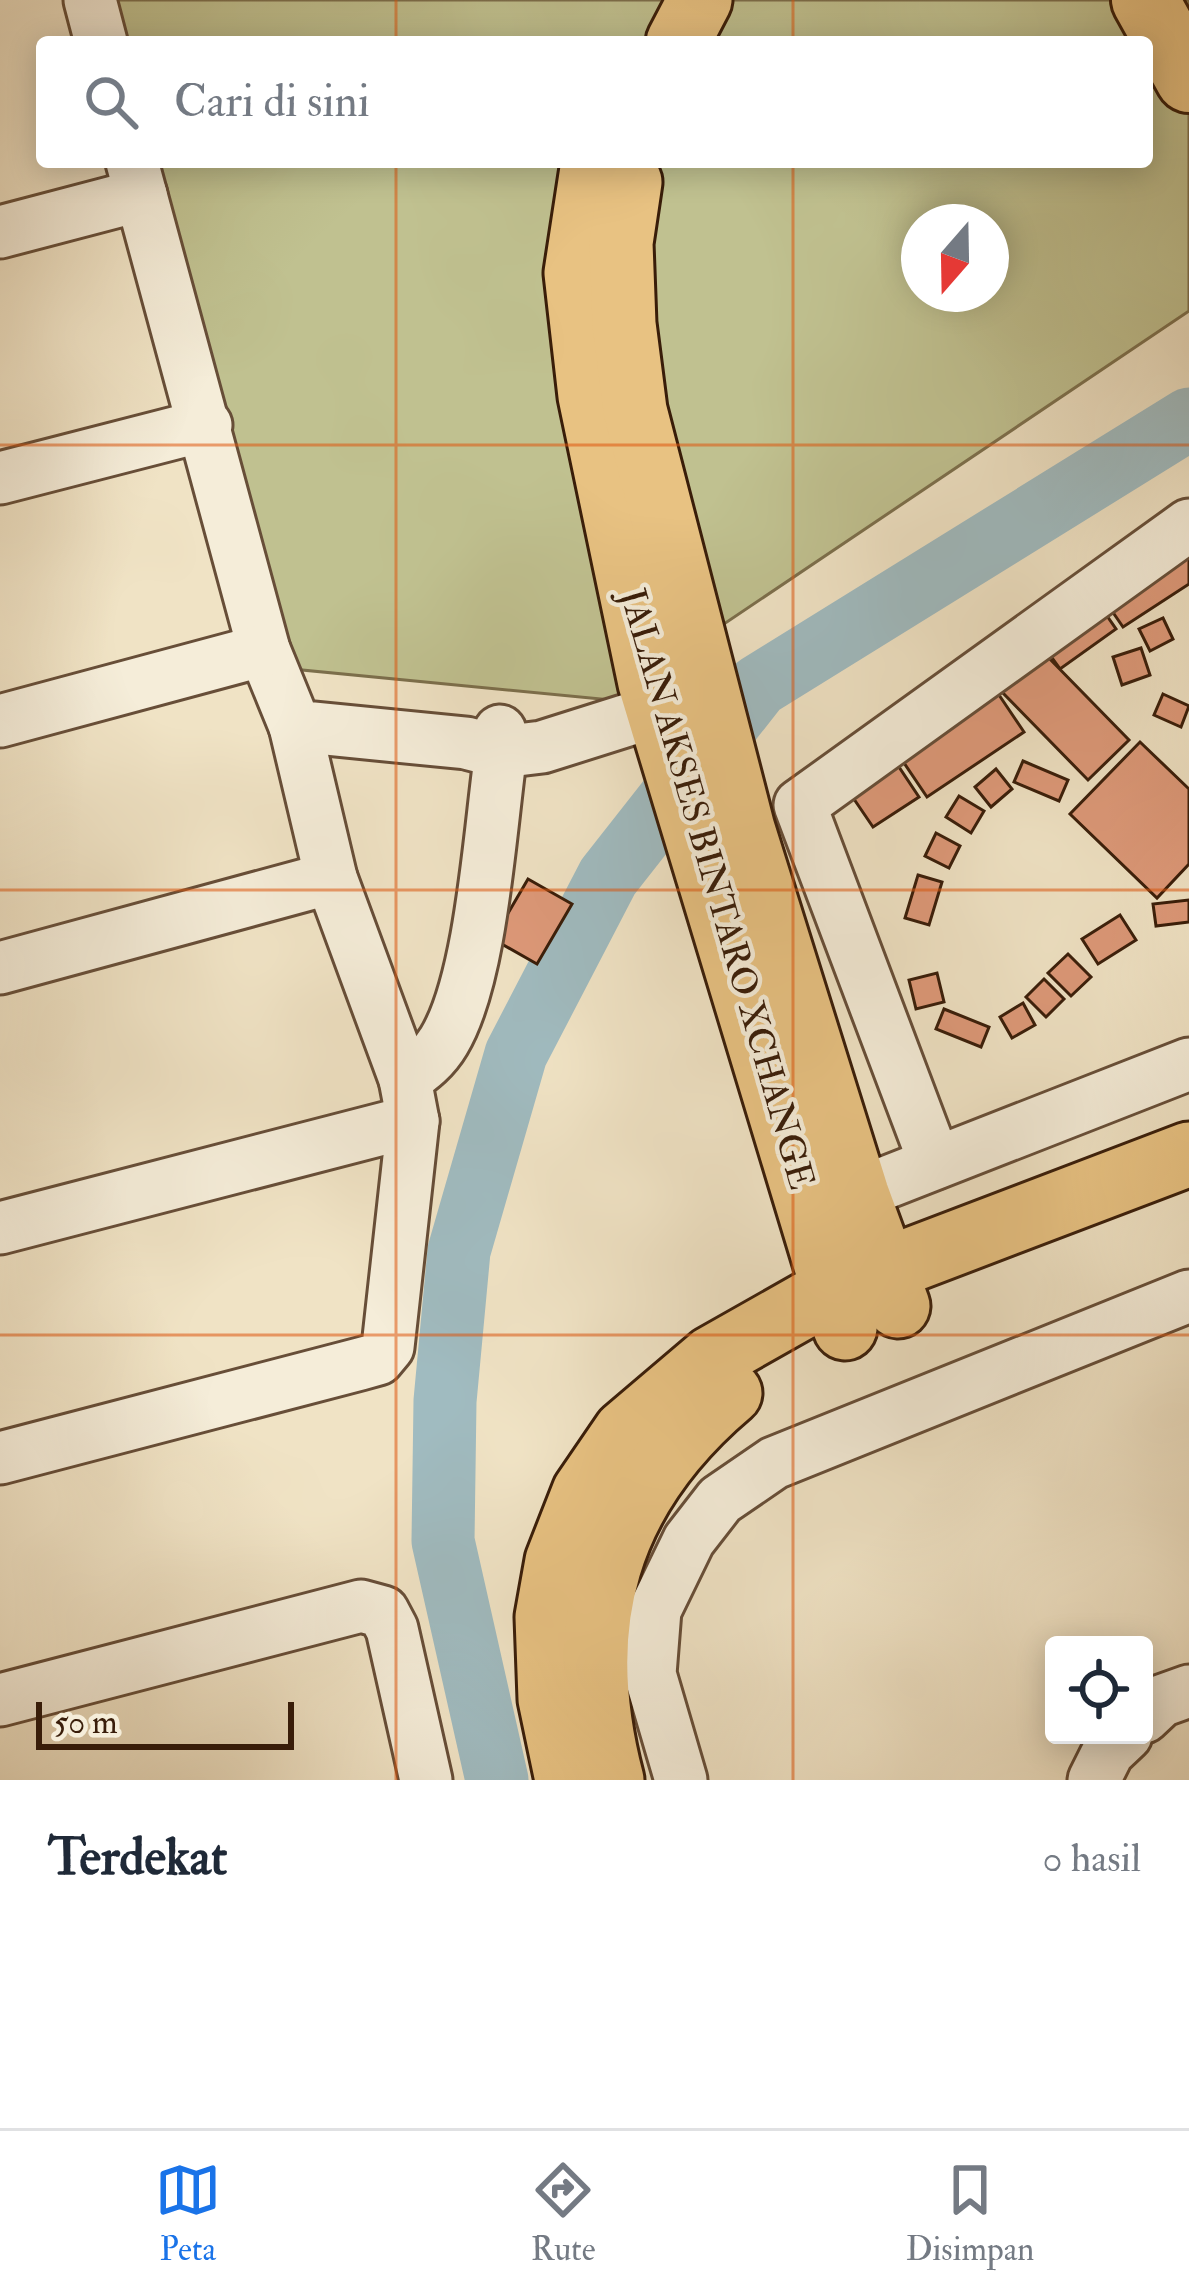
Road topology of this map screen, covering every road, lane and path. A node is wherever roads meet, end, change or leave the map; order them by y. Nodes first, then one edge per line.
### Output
1 (90, 0) edge
2 (655, 0) edge
3 (700, 0) edge
4 (1145, 0) edge
5 (99, 36) edge
6 (637, 36) edge
7 (681, 36) edge
8 (1189, 79) edge
9 (592, 168) edge
10 (632, 168) edge
11 (137, 178) edge
12 (0, 232) edge
13 (206, 425) junction
14 (0, 478) edge
15 (1189, 525) edge
16 (264, 650) junction
17 (682, 699) junction
18 (0, 721) edge
19 (295, 726) junction
20 (489, 742) junction
21 (722, 842) junction
22 (331, 878) junction
23 (0, 968) edge
24 (1189, 1064) edge
25 (409, 1100) junction
26 (1189, 1154) edge
27 (935, 1163) junction
28 (856, 1194) junction
29 (1189, 1198) edge
30 (0, 1228) edge
31 (1189, 1296) edge
32 (864, 1299) junction
33 (0, 1458) edge
34 (1189, 1691) edge
35 (0, 1700) edge
36 (1153, 1709) edge
37 (1116, 1744) edge
38 (426, 1780) edge
39 (567, 1780) edge
40 (612, 1780) edge
41 (682, 1780) edge
42 (1094, 1780) edge

1 - 5 street
2 - 6 main road
3 - 7 main road
4 - 8 highway
9 - 17 main road, JALAN AKSES BINTARO XCHANGE
10 - 17 main road, JALAN AKSES BINTARO XCHANGE
11 - 12 street
11 - 13 street
13 - 14 street
13 - 16 street
15 - 27 street
16 - 18 street
16 - 19 street
17 - 20 street
17 - 21 main road, JALAN AKSES BINTARO XCHANGE
19 - 20 street
19 - 22 street
20 - 25 street
21 - 28 main road, JALAN AKSES BINTARO XCHANGE
21 - 32 main road, JALAN AKSES BINTARO XCHANGE
22 - 23 street
22 - 25 street
24 - 27 street
25 - 30 street
25 - 33 street
26 - 32 main road
27 - 28 street
28 - 32 main road, JALAN AKSES BINTARO XCHANGE
29 - 32 main road
31 - 41 street
32 - 39 main road
32 - 40 main road
34 - 36 street
35 - 38 street
37 - 42 street

